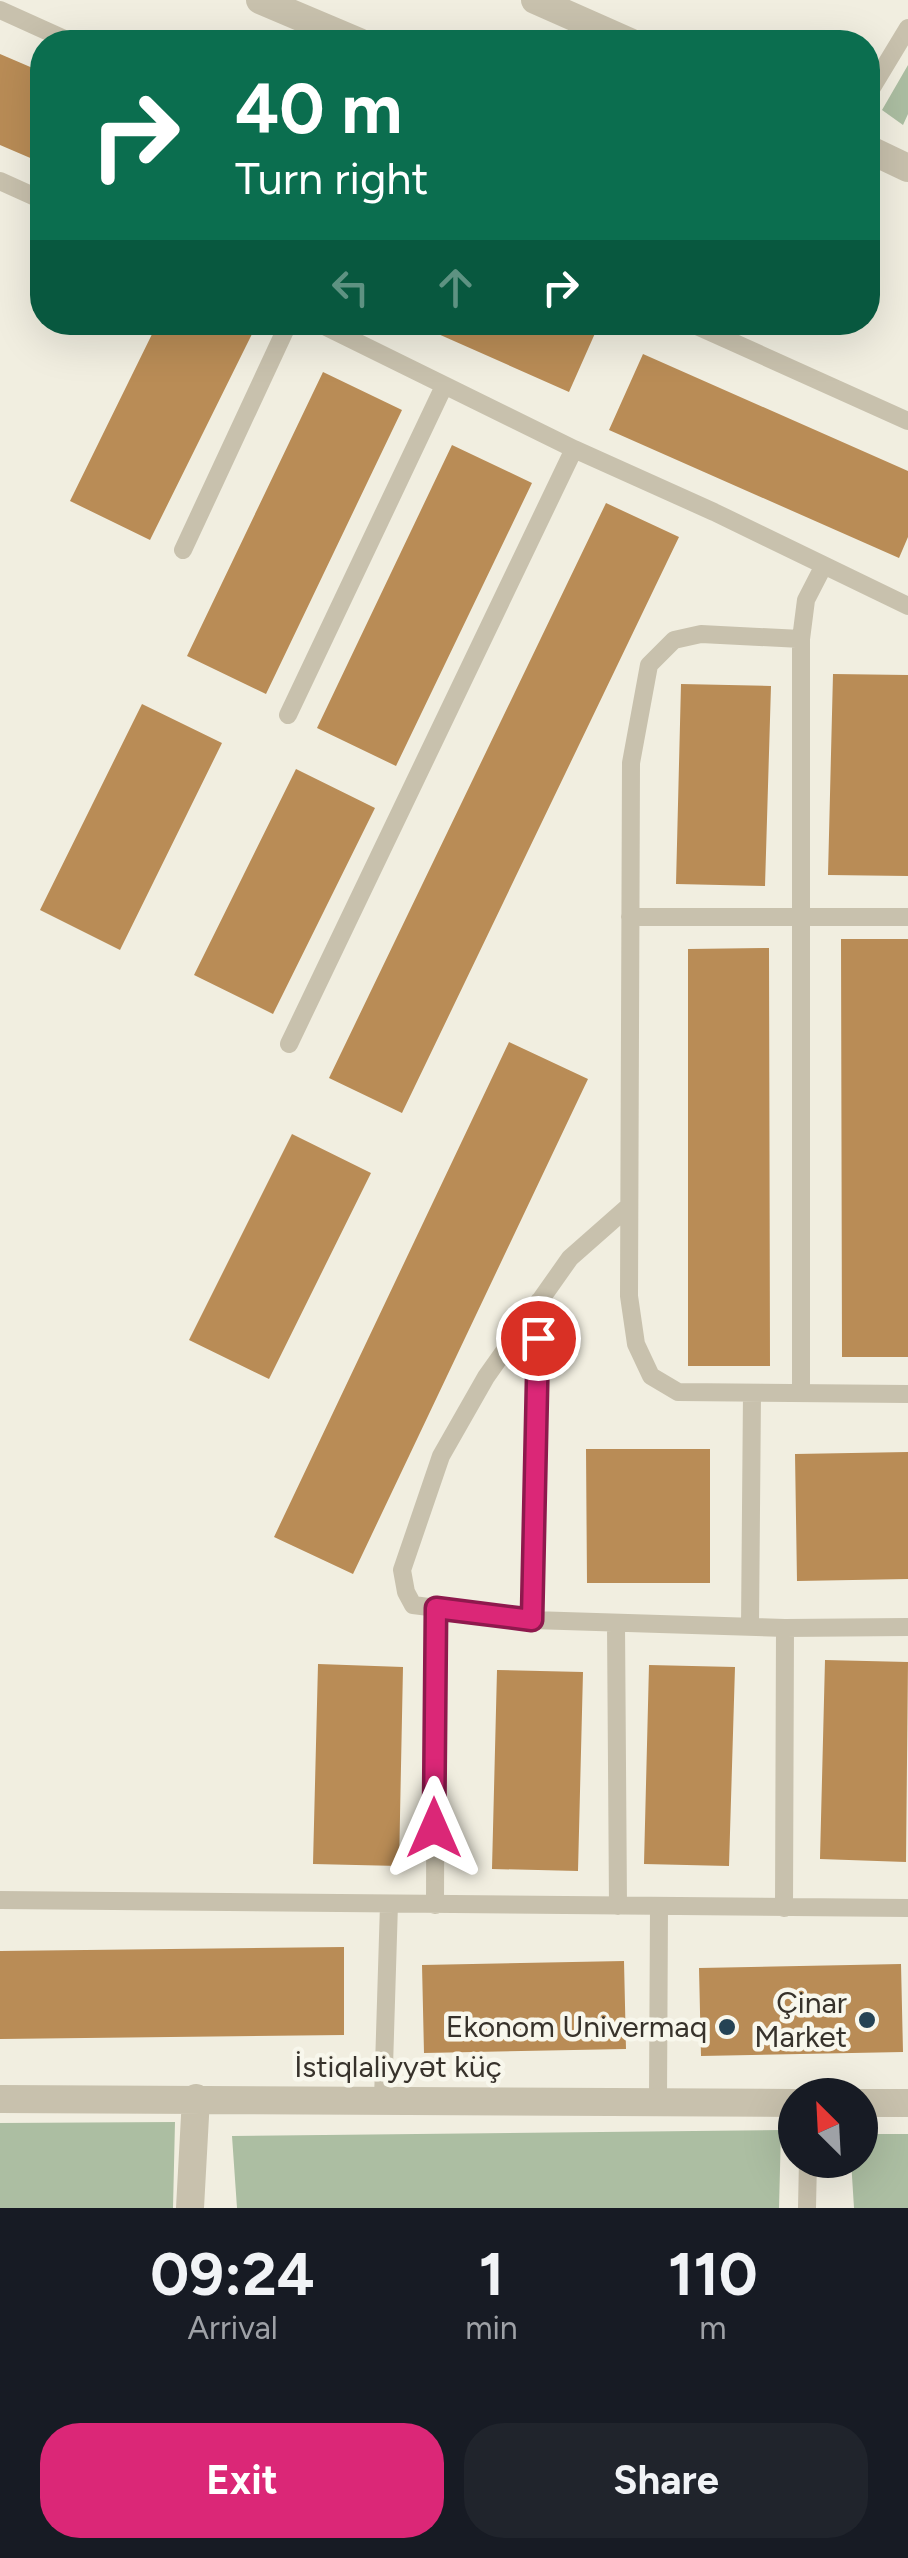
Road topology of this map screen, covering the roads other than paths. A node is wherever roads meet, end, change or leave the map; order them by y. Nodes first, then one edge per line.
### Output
1 (260, 0) edge
2 (535, 0) edge
3 (0, 10) edge
4 (908, 28) edge
5 (44, 30) edge
6 (331, 30) edge
7 (603, 30) edge
8 (880, 74) edge
9 (880, 153) edge
10 (906, 161) edge
11 (0, 182) edge
12 (30, 195) edge
13 (283, 335) edge
14 (342, 335) edge
15 (717, 335) edge
16 (444, 386) junction
17 (908, 421) edge
18 (574, 450) junction
19 (183, 550) dead end
20 (823, 567) junction
21 (908, 606) edge
22 (800, 640) junction
23 (288, 715) dead end
24 (800, 916) junction
25 (630, 917) junction
26 (908, 918) edge
27 (289, 1044) dead end
28 (629, 1206) junction
29 (539, 1302) junction
30 (752, 1392) junction
31 (801, 1393) junction
32 (908, 1394) edge
33 (436, 1608) junction
34 (532, 1620) junction
35 (616, 1624) junction
36 (750, 1626) junction
37 (908, 1627) edge
38 (784, 1628) junction
39 (0, 1900) edge
40 (389, 1904) junction
41 (435, 1904) junction
42 (618, 1906) junction
43 (659, 1906) junction
44 (784, 1908) junction
45 (908, 1908) edge
46 (196, 2098) junction
47 (0, 2099) edge
48 (384, 2099) junction
49 (658, 2100) junction
50 (778, 2103) edge
51 (878, 2103) edge
52 (908, 2103) edge
53 (808, 2178) edge
54 (190, 2208) edge
55 (807, 2208) edge

1 - 6 street
2 - 7 street
3 - 5 lane
4 - 8 lane
9 - 10 street
11 - 12 lane
13 - 19 lane
14 - 16 lane
15 - 17 lane
16 - 18 lane
16 - 23 lane
18 - 20 lane
18 - 27 lane
20 - 21 lane
20 - 22 lane
22 - 24 lane
22 - 25 lane
24 - 25 lane
24 - 26 lane
24 - 31 lane
25 - 28 lane
28 - 29 lane
28 - 30 lane
29 - 33 lane
29 - 34 lane
30 - 31 lane
30 - 36 lane
31 - 32 lane
33 - 34 lane
33 - 41 lane
34 - 35 lane
35 - 36 lane
35 - 42 lane
36 - 38 lane
37 - 38 lane
38 - 44 lane
39 - 40 lane
40 - 41 lane
40 - 48 lane
41 - 42 lane
42 - 43 lane
43 - 44 lane
43 - 49 lane
44 - 45 lane
46 - 47 street, İstiqlaliyyət küç
46 - 48 street, İstiqlaliyyət küç
46 - 54 street
48 - 49 street, İstiqlaliyyət küç
49 - 50 street, İstiqlaliyyət küç
51 - 52 street
53 - 55 lane

